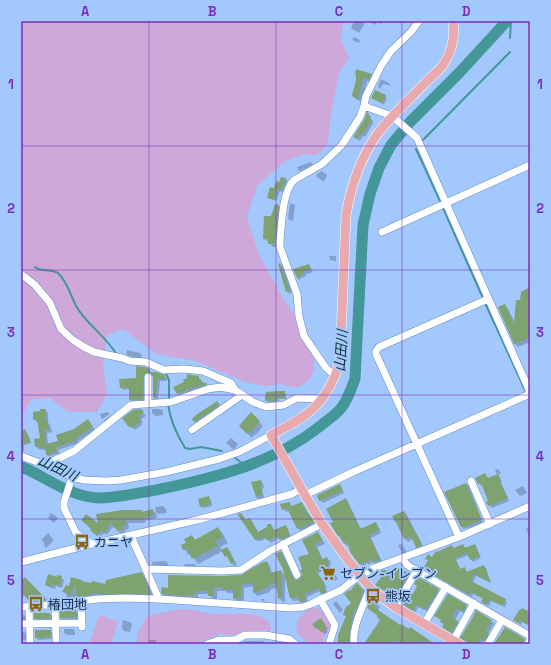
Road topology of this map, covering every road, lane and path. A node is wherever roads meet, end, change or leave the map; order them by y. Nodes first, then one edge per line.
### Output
1 (420, 21) edge
2 (453, 21) edge
3 (364, 106) junction
4 (392, 116) junction
5 (530, 165) edge
6 (445, 203) junction
7 (382, 232) dead end
8 (21, 274) edge
9 (488, 299) junction
10 (335, 376) junction
11 (148, 377) dead end
12 (239, 393) junction
13 (530, 393) edge
14 (321, 399) junction
15 (148, 404) junction
16 (192, 430) dead end
17 (272, 437) junction
18 (416, 445) junction
19 (21, 456) edge
20 (45, 465) junction
21 (72, 477) junction
22 (471, 481) dead end
23 (303, 492) junction
24 (530, 506) edge
25 (322, 524) junction
26 (490, 524) junction
27 (131, 536) junction
28 (459, 537) junction
29 (92, 544) junction
30 (283, 544) junction
31 (402, 558) junction
32 (21, 562) edge
33 (147, 569) junction
34 (417, 570) junction
35 (297, 575) dead end
36 (360, 575) junction
37 (446, 587) junction
38 (371, 589) junction
39 (159, 599) junction
40 (320, 599) junction
41 (81, 602) junction
42 (474, 604) junction
43 (55, 605) junction
44 (29, 606) junction
45 (21, 607) edge
46 (395, 607) junction
47 (502, 620) junction
48 (56, 623) junction
49 (21, 624) edge
50 (30, 624) junction
51 (424, 624) junction
52 (530, 636) edge
53 (274, 638) junction
54 (56, 639) dead end
55 (530, 640) edge
56 (30, 641) dead end
57 (456, 642) edge
58 (207, 644) edge
59 (269, 644) edge
60 (295, 644) edge
61 (329, 644) edge
62 (354, 644) edge
63 (488, 644) edge
64 (528, 644) edge

1 - 3 street
2 - 4 main road
3 - 4 street
3 - 10 street
4 - 6 street
4 - 10 main road
5 - 6 street
6 - 7 street
6 - 9 street
8 - 12 street
9 - 13 street
9 - 18 street
10 - 14 main road
11 - 15 street
12 - 14 street
12 - 15 street
12 - 16 street
13 - 18 street
14 - 17 main road
15 - 20 street
17 - 21 street
17 - 23 main road
18 - 23 street
18 - 28 street
19 - 20 street
20 - 21 street
21 - 29 street
22 - 26 street
23 - 25 main road
23 - 27 street
24 - 26 street
25 - 30 street
25 - 36 main road
26 - 28 street
27 - 29 street
27 - 33 street
28 - 31 street
29 - 32 street
30 - 33 street
30 - 35 street
31 - 34 street
31 - 36 street
33 - 39 street
34 - 37 street
34 - 46 street
36 - 38 main road
36 - 40 street
37 - 42 street
37 - 51 street
38 - 46 main road
38 - 62 street
39 - 40 street
39 - 41 street
40 - 61 street
41 - 43 street
41 - 48 street
42 - 47 street
42 - 57 street
43 - 44 street
43 - 48 street
44 - 45 street
44 - 50 street
46 - 51 main road
47 - 52 street
47 - 63 street
48 - 50 street
48 - 54 street
49 - 50 street
50 - 56 street
51 - 57 main road
53 - 58 street
53 - 59 street
53 - 60 street
55 - 64 street

